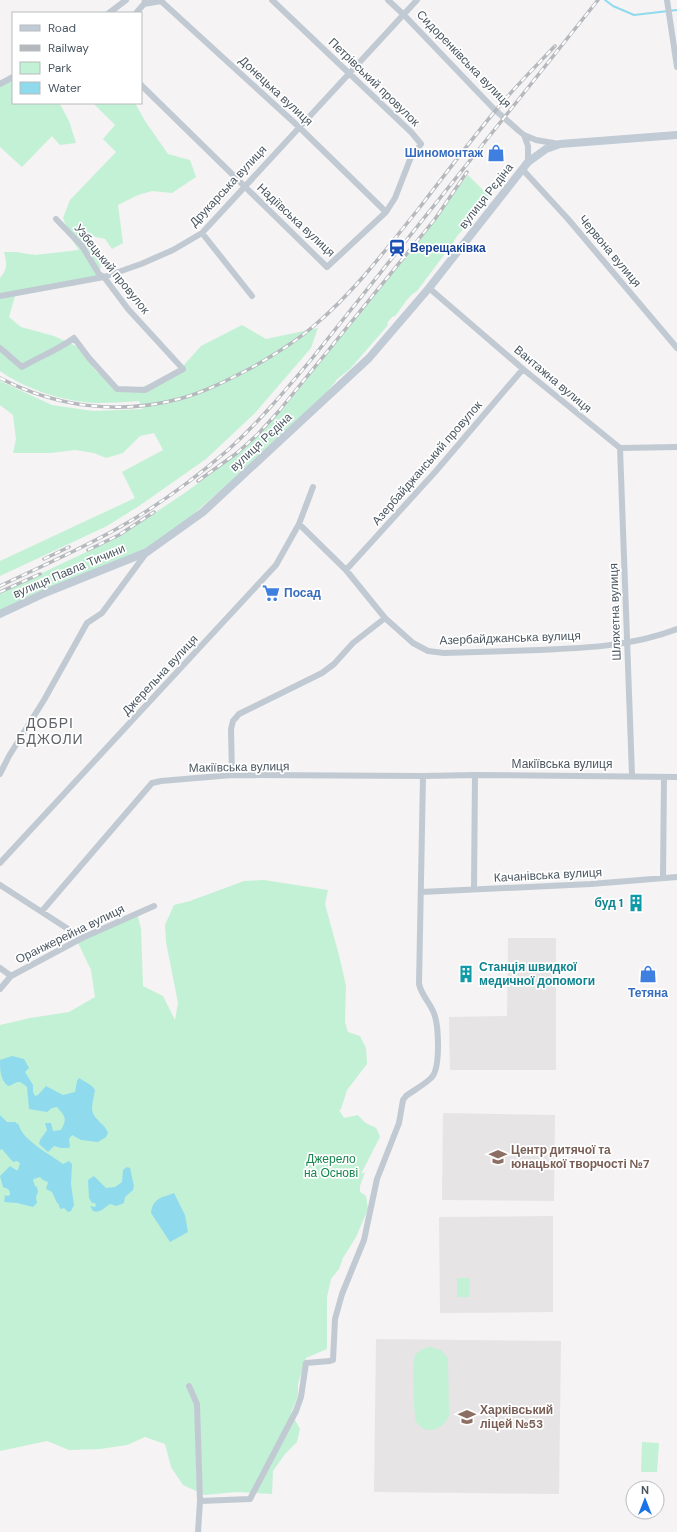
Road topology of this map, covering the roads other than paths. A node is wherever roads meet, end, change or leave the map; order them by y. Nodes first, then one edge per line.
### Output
1 (126, 0) edge
2 (272, 0) edge
3 (388, 0) edge
4 (417, 0) edge
5 (667, 0) edge
6 (144, 2) edge
7 (110, 12) edge
8 (137, 12) edge
9 (404, 15) junction
10 (677, 67) edge
11 (350, 73) junction
12 (12, 78) edge
13 (0, 84) edge
14 (142, 86) edge
15 (299, 127) junction
16 (524, 135) junction
17 (677, 135) edge
18 (560, 144) junction
19 (528, 162) junction
20 (523, 170) junction
21 (244, 186) junction
22 (386, 212) junction
23 (56, 219) dead end
24 (202, 233) junction
25 (104, 276) junction
26 (429, 288) junction
27 (0, 296) edge
28 (252, 296) dead end
29 (0, 348) edge
30 (677, 348) edge
31 (523, 369) junction
32 (677, 447) edge
33 (620, 448) junction
34 (313, 486) dead end
35 (299, 524) junction
36 (147, 552) junction
37 (346, 570) junction
38 (0, 614) edge
39 (385, 618) junction
40 (677, 629) edge
41 (628, 643) junction
42 (0, 774) edge
43 (232, 775) junction
44 (475, 775) junction
45 (632, 775) junction
46 (423, 776) junction
47 (664, 777) junction
48 (677, 777) edge
49 (0, 863) edge
50 (677, 877) edge
51 (663, 878) junction
52 (0, 885) edge
53 (474, 889) junction
54 (421, 892) junction
55 (154, 906) dead end
56 (42, 912) junction
57 (82, 938) junction
58 (0, 968) edge
59 (11, 976) junction
60 (0, 989) edge
61 (189, 1386) dead end
62 (200, 1501) junction
63 (198, 1532) edge

1 - 7 street
2 - 11 street, Петрівський провулок
3 - 9 street, Сидоренківська вулиця
4 - 9 street, Друкарська вулиця
5 - 10 street
6 - 8 street
6 - 15 street, Донецька вулиця
9 - 11 street, Друкарська вулиця
9 - 16 street, Сидоренківська вулиця
11 - 15 street, Друкарська вулиця
11 - 22 street, Петрівський провулок
12 - 13 street
14 - 21 street, Надіївська вулиця
15 - 21 street, Друкарська вулиця
15 - 22 street, Донецька вулиця
16 - 18 street, Сидоренківська вулиця
16 - 19 street
17 - 18 main road, Сидоренківська вулиця
18 - 19 main road, вулиця Рєдіна
19 - 20 main road, вулиця Рєдіна
20 - 26 main road, вулиця Рєдіна
20 - 30 street, Червона вулиця
21 - 22 street, Надіївська вулиця
21 - 24 street, Друкарська вулиця
23 - 25 street, Узбецький провулок
24 - 25 street, Друкарська вулиця
24 - 28 street
25 - 27 street, Друкарська вулиця
25 - 29 street, Узбецький провулок
26 - 31 street, Вантажна вулиця
26 - 36 main road, вулиця Рєдіна
31 - 33 street, Вантажна вулиця
31 - 37 street, Азербайджанський провулок
32 - 33 street
33 - 41 street, Шляхетна вулиця
34 - 35 street, Джерельна вулиця
35 - 37 street, Азербайджанська вулиця
35 - 49 street, Джерельна вулиця
36 - 38 main road, вулиця Павла Тичини
36 - 42 street, вулиця Рєдіна
37 - 39 street, Азербайджанська вулиця
39 - 41 street, Азербайджанська вулиця
39 - 43 street
40 - 41 street, Азербайджанська вулиця
41 - 45 street, Шляхетна вулиця
43 - 46 street, Макіївська вулиця
43 - 56 street, Макіївська вулиця
44 - 45 street, Макіївська вулиця
44 - 46 street, Макіївська вулиця
44 - 53 street
45 - 47 street, Макіївська вулиця
46 - 54 street
47 - 48 street, Макіївська вулиця
47 - 51 street
50 - 51 street, Качанівська вулиця
51 - 53 street, Качанівська вулиця
52 - 56 street
53 - 54 street, Качанівська вулиця
54 - 62 street
55 - 57 street, Оранжерейна вулиця
56 - 57 street
57 - 59 street, Оранжерейна вулиця
58 - 59 street
59 - 60 street, Оранжерейна вулиця
61 - 62 street
62 - 63 street

